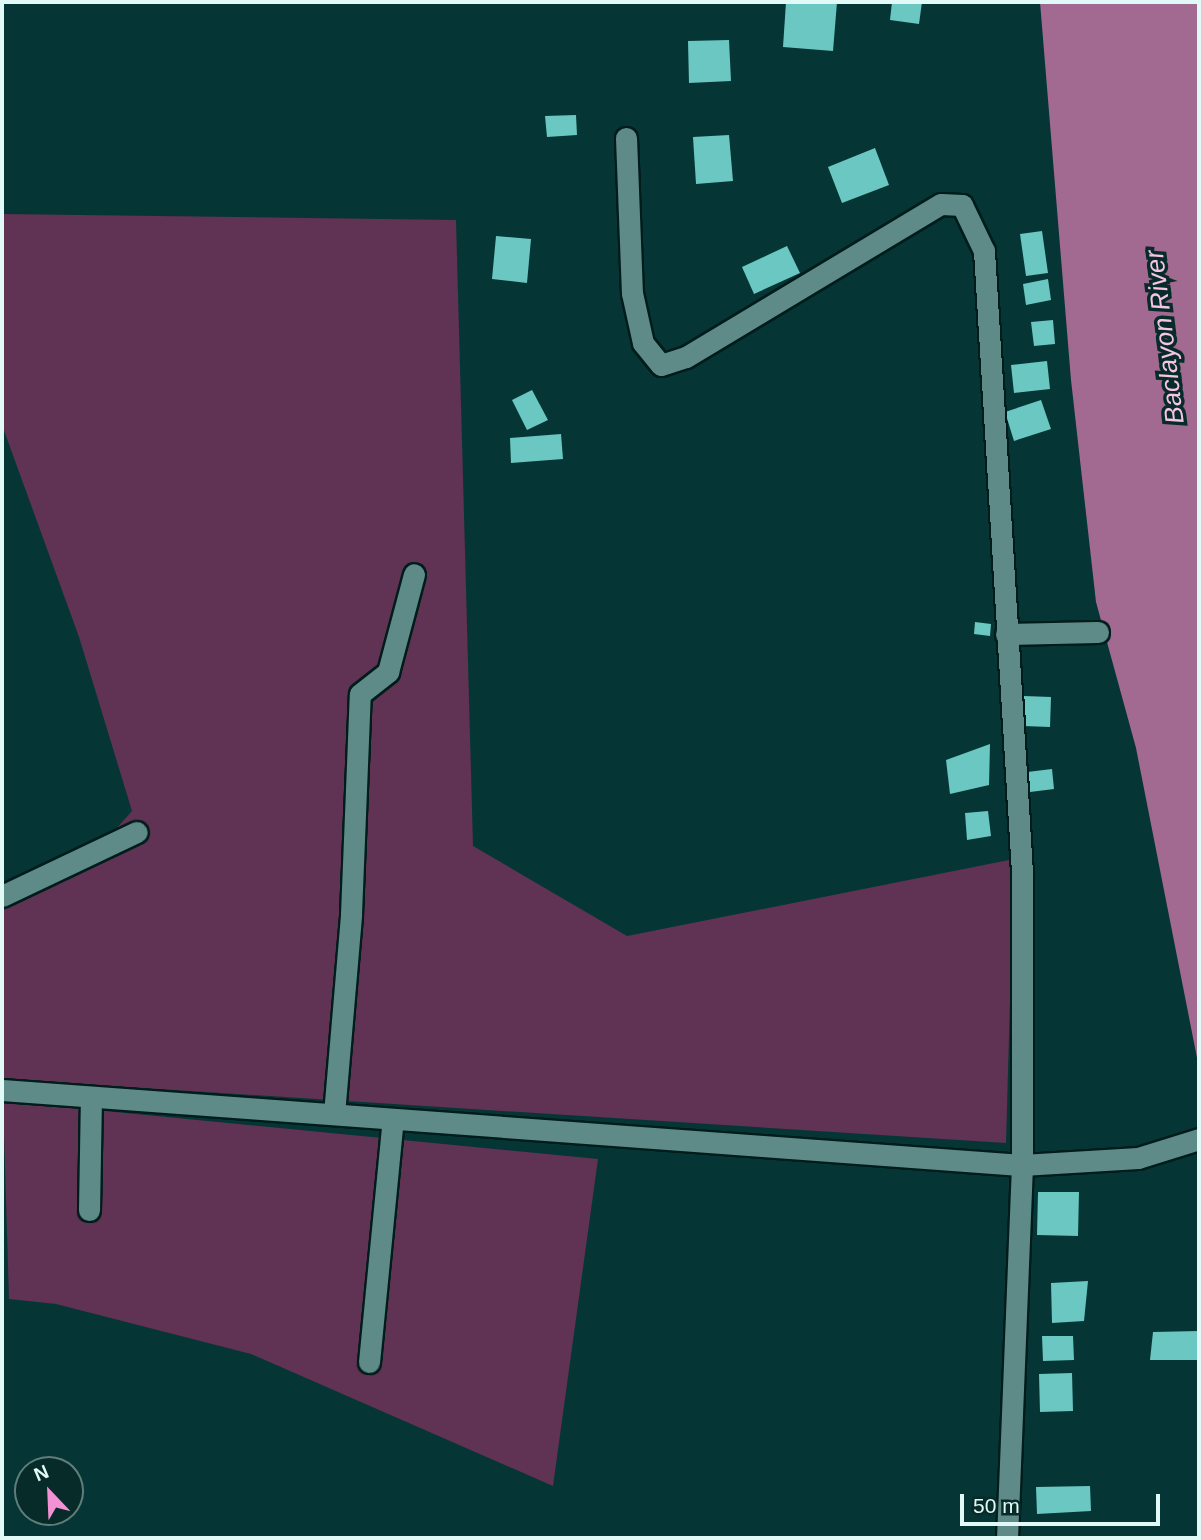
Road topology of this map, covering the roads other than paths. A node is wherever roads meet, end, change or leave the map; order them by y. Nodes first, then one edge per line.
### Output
1 (626, 138) dead end
2 (414, 574) dead end
3 (1098, 632) dead end
4 (1006, 634) junction
5 (137, 832) dead end
6 (2, 896) edge
7 (2, 1090) edge
8 (91, 1097) junction
9 (334, 1114) junction
10 (393, 1119) junction
11 (1199, 1139) edge
12 (1022, 1165) junction
13 (89, 1210) dead end
14 (369, 1362) dead end
15 (1007, 1538) edge

1 - 4 street
2 - 9 street
3 - 4 street
4 - 12 street
5 - 6 street
7 - 8 street
8 - 9 street
8 - 13 street
9 - 10 street
10 - 12 street
10 - 14 street
11 - 12 street
12 - 15 street

